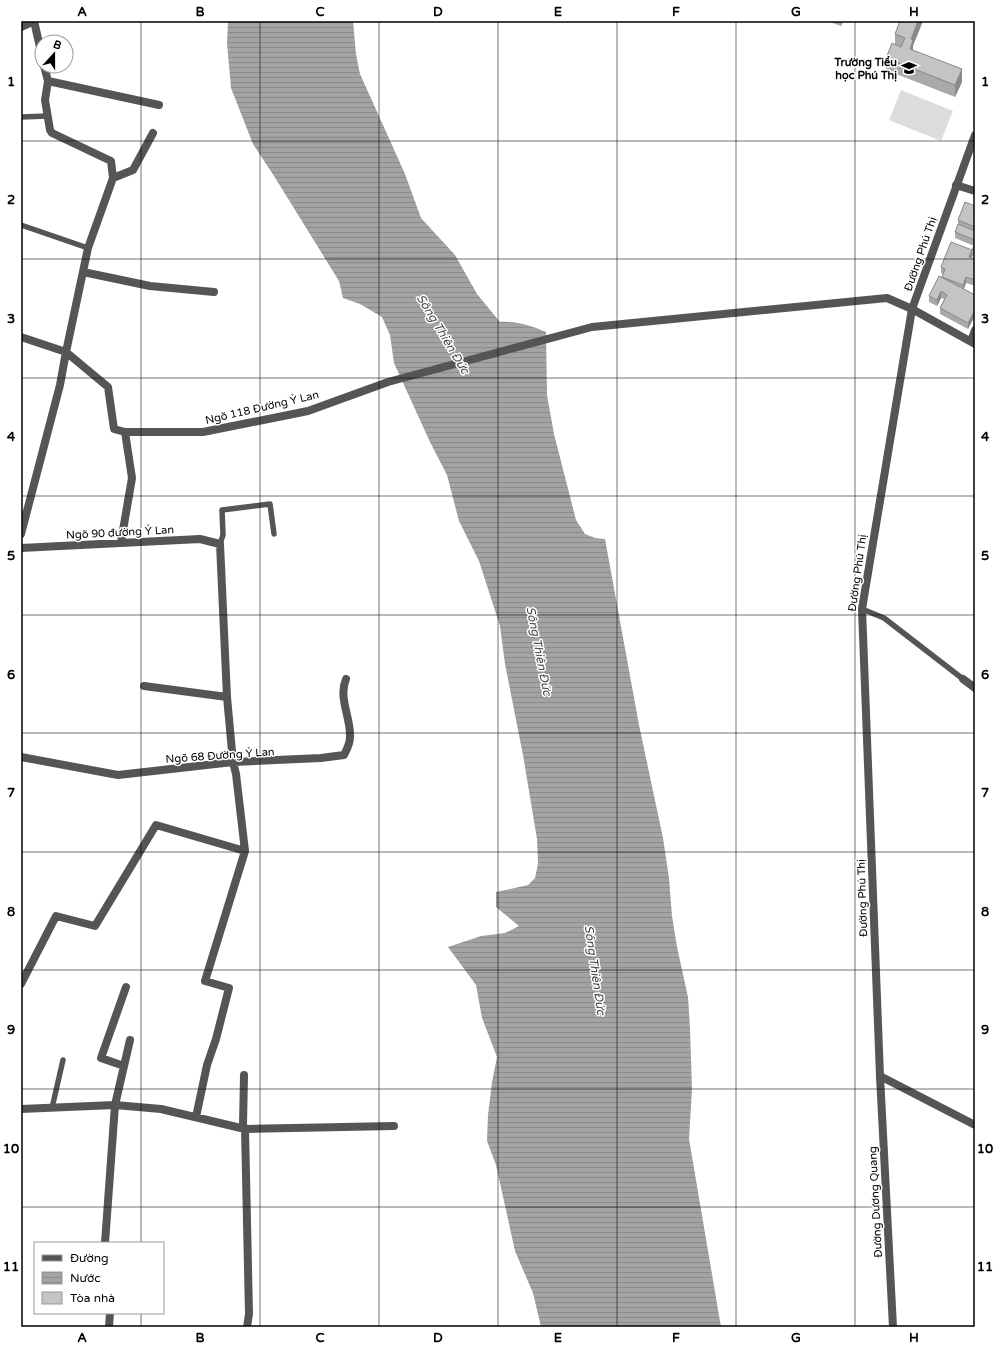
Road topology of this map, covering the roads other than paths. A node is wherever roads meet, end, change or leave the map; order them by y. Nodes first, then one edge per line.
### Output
1 (34, 21) edge
2 (21, 27) edge
3 (37, 34) edge
4 (46, 74) edge
5 (48, 81) junction
6 (159, 105) dead end
7 (47, 116) junction
8 (21, 117) edge
9 (153, 133) dead end
10 (975, 135) edge
11 (113, 178) junction
12 (956, 185) junction
13 (975, 191) edge
14 (21, 225) edge
15 (88, 248) junction
16 (83, 272) junction
17 (214, 292) dead end
18 (912, 308) junction
19 (975, 330) edge
20 (21, 337) edge
21 (973, 342) edge
22 (66, 352) junction
23 (126, 432) junction
24 (21, 534) edge
25 (274, 534) dead end
26 (121, 542) junction
27 (220, 544) junction
28 (21, 548) edge
29 (862, 609) junction
30 (346, 679) dead end
31 (963, 679) joint
32 (144, 686) dead end
33 (975, 688) edge
34 (227, 697) junction
35 (21, 757) edge
36 (233, 762) junction
37 (245, 851) junction
38 (21, 984) edge
39 (126, 987) dead end
40 (130, 1040) dead end
41 (63, 1060) dead end
42 (124, 1066) junction
43 (244, 1075) dead end
44 (880, 1076) junction
45 (115, 1105) junction
46 (52, 1108) junction
47 (21, 1109) edge
48 (196, 1117) junction
49 (975, 1125) edge
50 (394, 1126) dead end
51 (245, 1129) junction
52 (106, 1242) edge
53 (110, 1314) edge
54 (109, 1327) edge
55 (247, 1327) edge
56 (893, 1327) edge

1 - 2 street
1 - 3 street
4 - 5 street
5 - 6 street
5 - 7 street
7 - 8 lane
7 - 11 street
9 - 11 street
10 - 12 street, Đường Phú Thị
11 - 15 street
12 - 13 street
12 - 18 street, Đường Phú Thị
14 - 15 lane
15 - 16 street
16 - 17 street
16 - 22 street
18 - 21 street, Ngõ 118 Đường Ỷ Lan
18 - 23 street, Ngõ 118 Đường Ỷ Lan
18 - 29 street, Đường Phú Thị
19 - 21 street
20 - 22 street
22 - 23 street
22 - 24 street
23 - 26 street
25 - 27 lane
26 - 27 street, Ngõ 90 đường Ỷ Lan
26 - 28 street, Ngõ 90 đường Ỷ Lan
27 - 34 street
29 - 31 lane
29 - 44 street, Đường Phú Thị
30 - 36 street, Ngõ 68 Đường Ỷ Lan
31 - 33 street
32 - 34 street
34 - 36 street
35 - 36 street, Ngõ 68 Đường Ỷ Lan
36 - 37 street
37 - 38 street
37 - 48 street
39 - 42 street
40 - 42 street
41 - 46 lane
42 - 45 street
43 - 51 street
44 - 49 street
44 - 56 street, Đường Dương Quang
45 - 46 street
45 - 48 street
45 - 52 street
46 - 47 street
48 - 51 street
50 - 51 street
51 - 55 street
53 - 54 street

